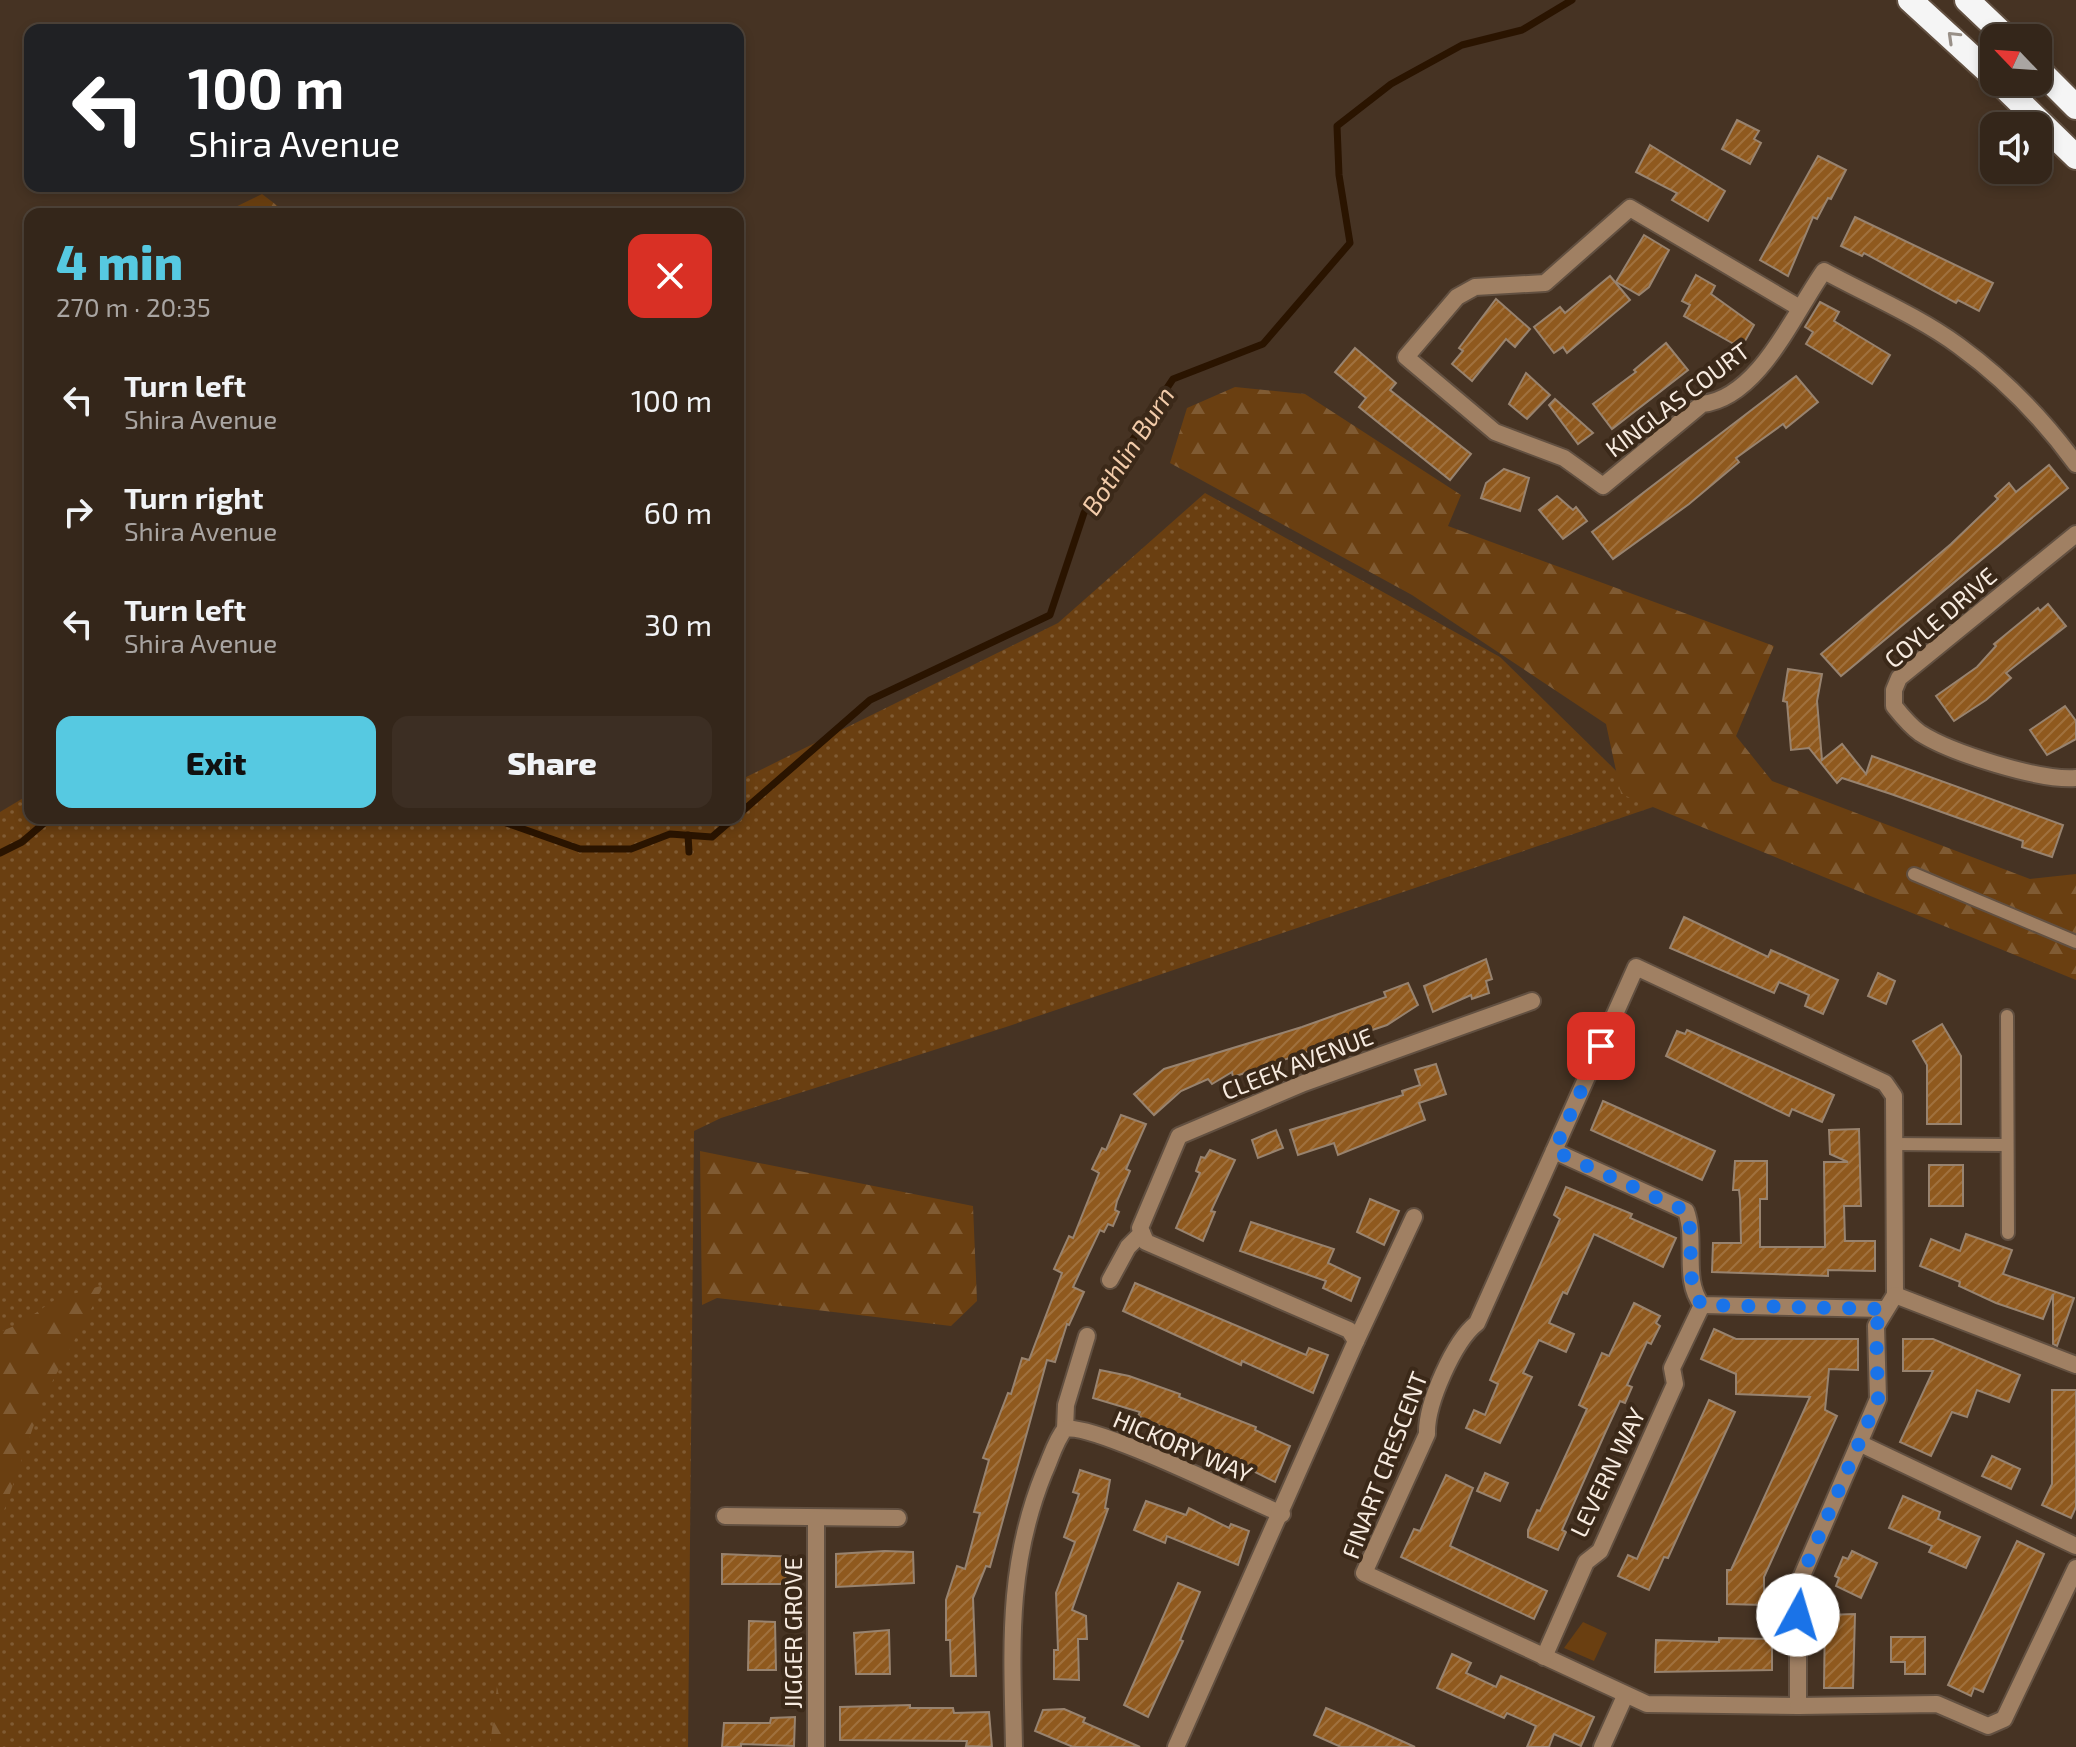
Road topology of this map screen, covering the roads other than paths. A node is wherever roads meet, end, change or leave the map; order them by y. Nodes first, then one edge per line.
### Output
1 (1910, 0) edge
2 (1967, 0) edge
3 (1992, 24) edge
4 (1980, 64) edge
5 (2052, 83) edge
6 (2013, 96) edge
7 (2076, 107) edge
8 (2076, 157) edge
9 (1798, 307) junction
10 (2076, 464) edge
11 (2076, 534) edge
12 (2076, 778) edge
13 (1914, 874) dead end
14 (2076, 942) edge
15 (1532, 1001) dead end
16 (2007, 1016) dead end
17 (1894, 1144) junction
18 (2006, 1145) junction
19 (1554, 1151) junction
20 (1414, 1217) dead end
21 (1142, 1233) junction
22 (2008, 1233) dead end
23 (1110, 1280) dead end
24 (1895, 1295) junction
25 (1702, 1305) junction
26 (1884, 1309) junction
27 (1087, 1336) dead end
28 (1356, 1341) junction
29 (2076, 1365) edge
30 (1065, 1429) junction
31 (1859, 1443) junction
32 (1282, 1514) junction
33 (725, 1516) dead end
34 (898, 1518) dead end
35 (816, 1519) junction
36 (2076, 1546) edge
37 (2076, 1568) edge
38 (1544, 1657) junction
39 (1625, 1696) junction
40 (1798, 1706) junction
41 (816, 1747) edge
42 (1014, 1747) edge
43 (1176, 1747) edge
44 (1602, 1747) edge

4 -> 1 highway
2 - 3 highway
5 - 7 highway
6 - 8 highway
9 - 9 street, KINGLAS COURT
9 - 10 street, KINGLAS COURT
11 - 12 street, COYLE DRIVE
13 - 14 lane
15 - 21 street, CLEEK AVENUE
16 - 18 lane
17 - 18 lane
17 - 19 street, FINART CRESCENT
17 - 24 street, FINART CRESCENT
18 - 22 lane
19 - 25 street
19 - 38 street, FINART CRESCENT
20 - 28 street
21 - 23 street, CLEEK AVENUE
21 - 28 street
24 - 26 street
24 - 29 street
25 - 26 street
25 - 38 street, LEVERN WAY
26 - 31 street
27 - 30 street
28 - 32 street
30 - 32 street, HICKORY WAY
30 - 42 street
31 - 36 street
31 - 40 street
32 - 43 street
33 - 35 street
34 - 35 street
35 - 41 street, JIGGER GROVE
37 - 40 street, FINART CRESCENT
38 - 39 street, FINART CRESCENT
39 - 40 street, FINART CRESCENT
39 - 44 street

